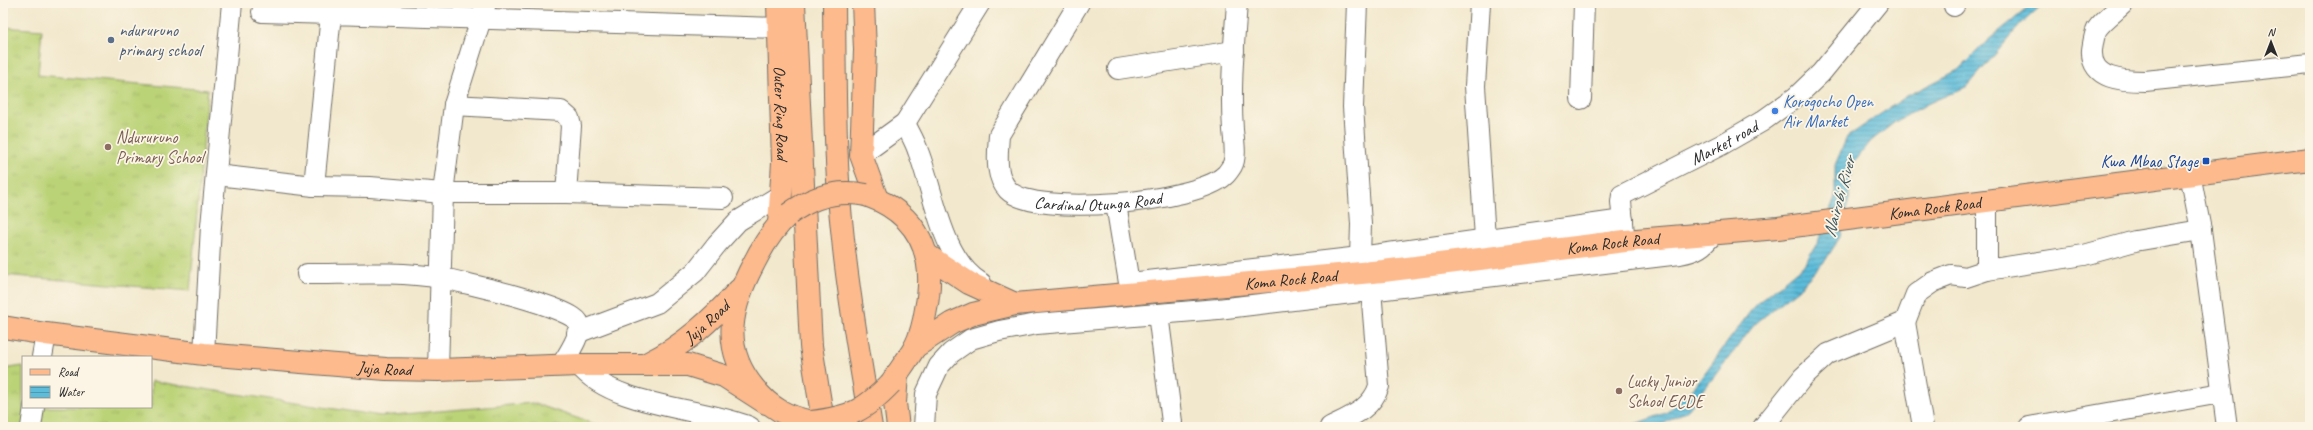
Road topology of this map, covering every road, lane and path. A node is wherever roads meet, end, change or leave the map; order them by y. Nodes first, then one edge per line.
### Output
1 (232, 3) edge
2 (778, 3) edge
3 (794, 3) edge
4 (834, 3) edge
5 (863, 3) edge
6 (980, 3) edge
7 (1078, 3) edge
8 (1237, 3) edge
9 (1357, 3) edge
10 (1480, 3) edge
11 (1584, 3) edge
12 (1878, 3) edge
13 (2124, 3) edge
14 (484, 11) edge
15 (262, 12) dead end
16 (331, 14) junction
17 (779, 28) junction
18 (1234, 51) junction
19 (2310, 64) edge
20 (1118, 69) dead end
21 (1581, 99) dead end
22 (454, 105) junction
23 (905, 123) junction
24 (861, 155) junction
25 (2310, 160) edge
26 (2190, 174) junction
27 (216, 175) junction
28 (314, 186) junction
29 (443, 193) junction
30 (566, 193) junction
31 (872, 197) junction
32 (723, 198) dead end
33 (1987, 202) junction
34 (1116, 204) junction
35 (783, 211) junction
36 (1622, 220) junction
37 (2201, 230) junction
38 (1713, 234) junction
39 (1485, 238) junction
40 (1625, 241) junction
41 (927, 255) junction
42 (1360, 257) junction
43 (1987, 270) junction
44 (307, 274) dead end
45 (440, 278) junction
46 (1129, 283) junction
47 (741, 287) junction
48 (1371, 290) junction
49 (1015, 304) junction
50 (1158, 314) junction
51 (1905, 322) junction
52 (3, 327) edge
53 (46, 334) junction
54 (577, 334) junction
55 (915, 347) junction
56 (204, 354) junction
57 (42, 356) edge
58 (648, 364) junction
59 (570, 365) junction
60 (438, 370) junction
61 (894, 378) junction
62 (2222, 393) junction
63 (773, 407) junction
64 (34, 408) edge
65 (1172, 422) dead end
66 (2069, 423) edge
67 (810, 425) edge
68 (31, 427) edge
69 (750, 427) edge
70 (871, 427) edge
71 (898, 427) edge
72 (924, 427) edge
73 (1330, 427) edge
74 (1763, 427) edge
75 (1923, 427) edge
76 (2029, 427) edge
77 (2227, 427) edge

1 - 27 street
2 - 17 main road, Outer Ring Road
3 - 67 main road, Outer Ring Road
4 - 70 main road
5 - 24 main road
6 - 23 street
7 - 34 street, Cardinal Otunga Road
8 - 18 street, Cardinal Otunga Road
9 - 42 street
10 - 39 street
11 - 21 street
12 - 36 street, Market road
13 - 19 street
14 - 16 street
14 - 17 street
14 - 22 street
15 - 16 street
16 - 28 street
17 - 35 main road, Outer Ring Road
18 - 20 street
18 - 34 street, Cardinal Otunga Road
22 - 29 street
22 - 30 street
23 - 24 street
23 - 46 street
24 - 31 main road
25 - 26 main road, Koma Rock Road
26 - 33 main road, Koma Rock Road
26 - 37 street
27 - 28 street
27 - 56 street
28 - 29 street
29 - 30 street
29 - 45 street
30 - 32 street
31 - 35 main road, bridge
31 - 41 main road
33 - 38 main road, Koma Rock Road
33 - 43 street
34 - 46 street
35 - 47 main road
35 - 54 street
36 - 39 street
36 - 40 street, Market road
37 - 43 street
37 - 62 street
38 - 40 main road, Koma Rock Road
38 - 48 street
39 - 42 street
40 - 49 main road, Koma Rock Road
41 - 49 main road, Koma Rock Road
41 - 55 main road
42 - 46 street
43 - 51 street
44 - 45 street
45 - 54 street
45 - 60 street
47 - 58 main road, Juja Road
47 - 63 main road
48 - 50 street
48 - 73 street
49 - 55 main road
50 - 65 street
50 - 72 street
51 - 74 street
51 - 75 street
52 - 53 main road, Juja Road
53 - 56 main road, Juja Road
53 - 57 street
54 - 59 street
55 - 61 main road
56 - 60 main road, Juja Road
58 - 59 main road, Juja Road
58 - 63 main road
59 - 60 main road, Juja Road
59 - 69 street
61 - 67 main road, bridge
61 - 71 main road
62 - 66 street
62 - 77 street
63 - 67 main road
64 - 68 street
66 - 76 street

